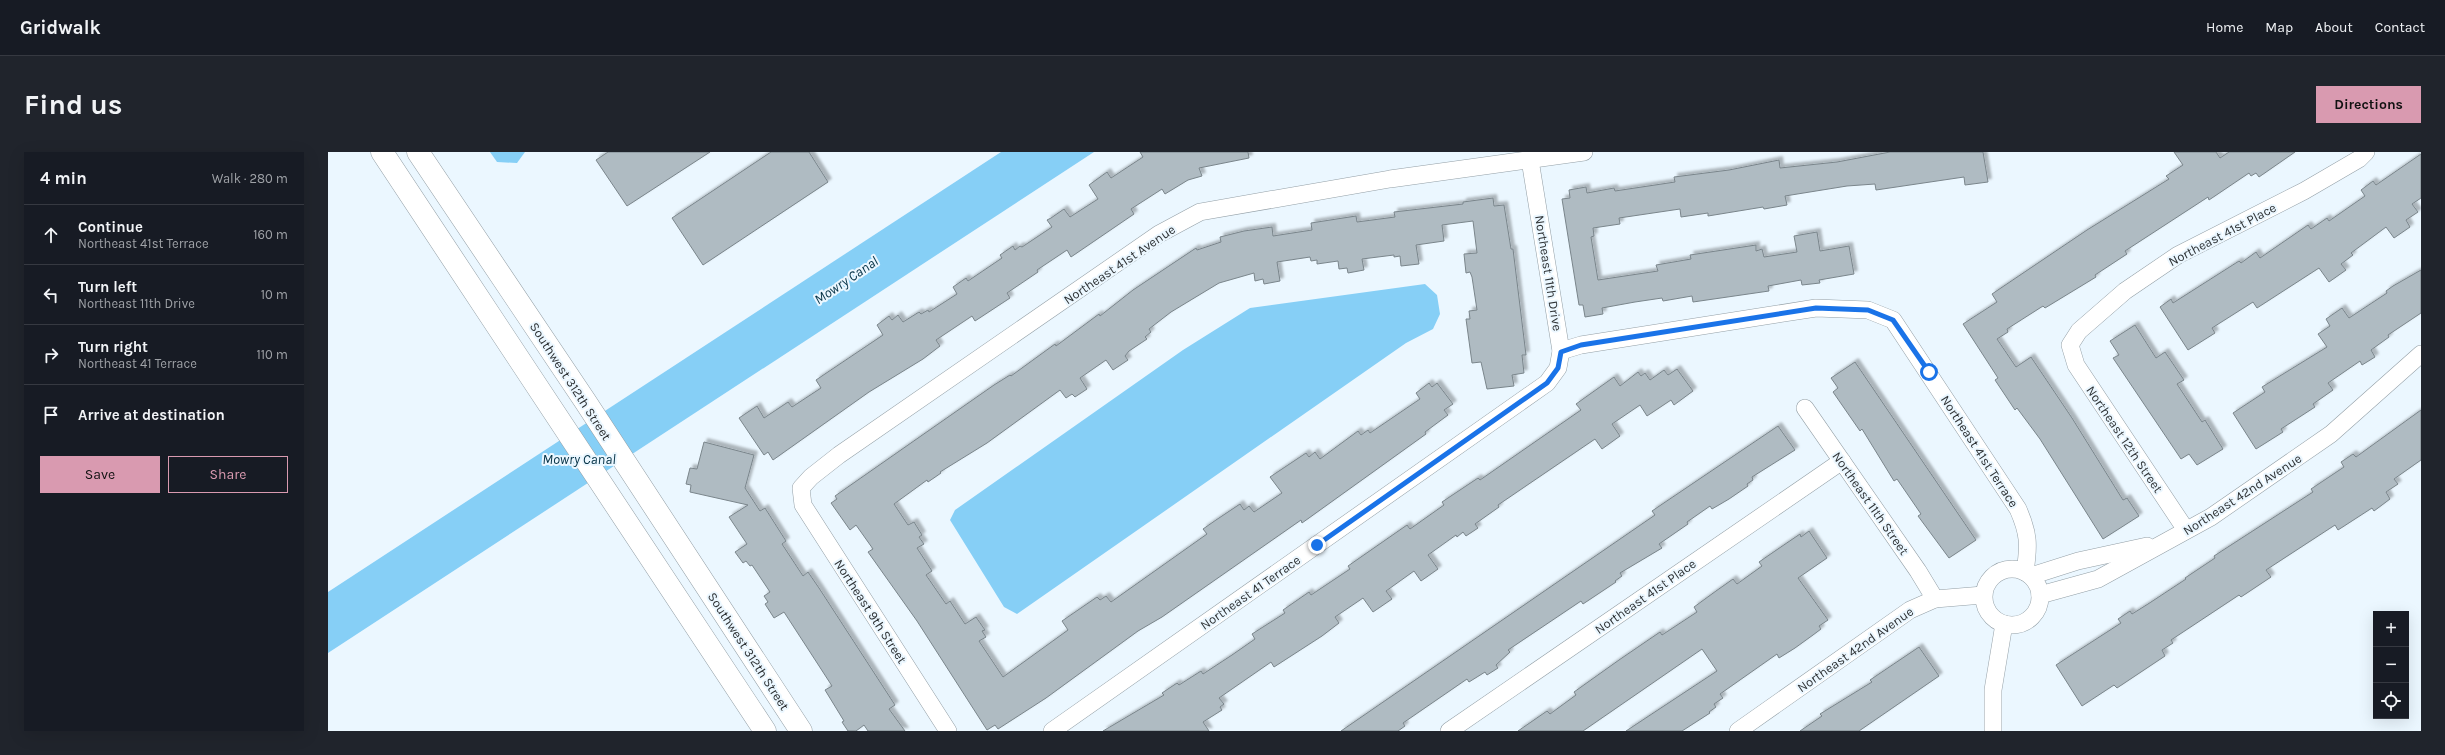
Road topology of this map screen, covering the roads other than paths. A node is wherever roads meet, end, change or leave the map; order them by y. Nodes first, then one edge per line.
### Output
1 (382, 152) edge
2 (418, 152) edge
3 (1584, 152) edge
4 (2366, 152) edge
5 (1530, 160) junction
6 (2070, 345) joint
7 (1561, 352) junction
8 (2421, 354) edge
9 (1547, 383) joint
10 (1805, 408) dead end
11 (1842, 461) junction
12 (801, 488) joint
13 (2186, 530) junction
14 (2166, 542) junction
15 (2086, 559) junction
16 (2028, 574) junction
17 (2093, 581) junction
18 (1983, 594) junction
19 (2040, 595) junction
20 (1935, 599) junction
21 (2004, 624) junction
22 (765, 731) edge
23 (801, 731) edge
24 (948, 731) edge
25 (1052, 731) edge
26 (1449, 731) edge
27 (1738, 731) edge
28 (1993, 731) edge

1 - 22 main road
2 - 23 main road, Southwest 312th Street
3 - 5 street, Northeast 41st Avenue
4 - 6 street, Northeast 41st Place
5 - 7 street, Northeast 11th Drive
5 - 12 street, Northeast 41st Avenue
6 - 13 street, Northeast 12th Street
7 - 9 street, Northeast 11th Drive
7 - 16 street, Northeast 41st Terrace
8 - 13 street, Northeast 42nd Avenue
9 - 25 street, Northeast 41 Terrace
10 - 11 street, Northeast 11th Street
11 - 20 street, Northeast 11th Street
11 - 26 street, Northeast 41st Place
12 - 24 street, Northeast 9th Street
13 - 14 street, Northeast 42nd Avenue
14 - 15 street
14 - 17 street, Northeast 42nd Avenue
15 - 16 street
15 - 17 street
16 - 18 street
16 - 19 street
17 - 19 street, Northeast 42nd Avenue
18 - 20 street, Northeast 42nd Avenue
18 - 21 street
19 - 21 street
20 - 27 street, Northeast 42nd Avenue
21 - 28 street

